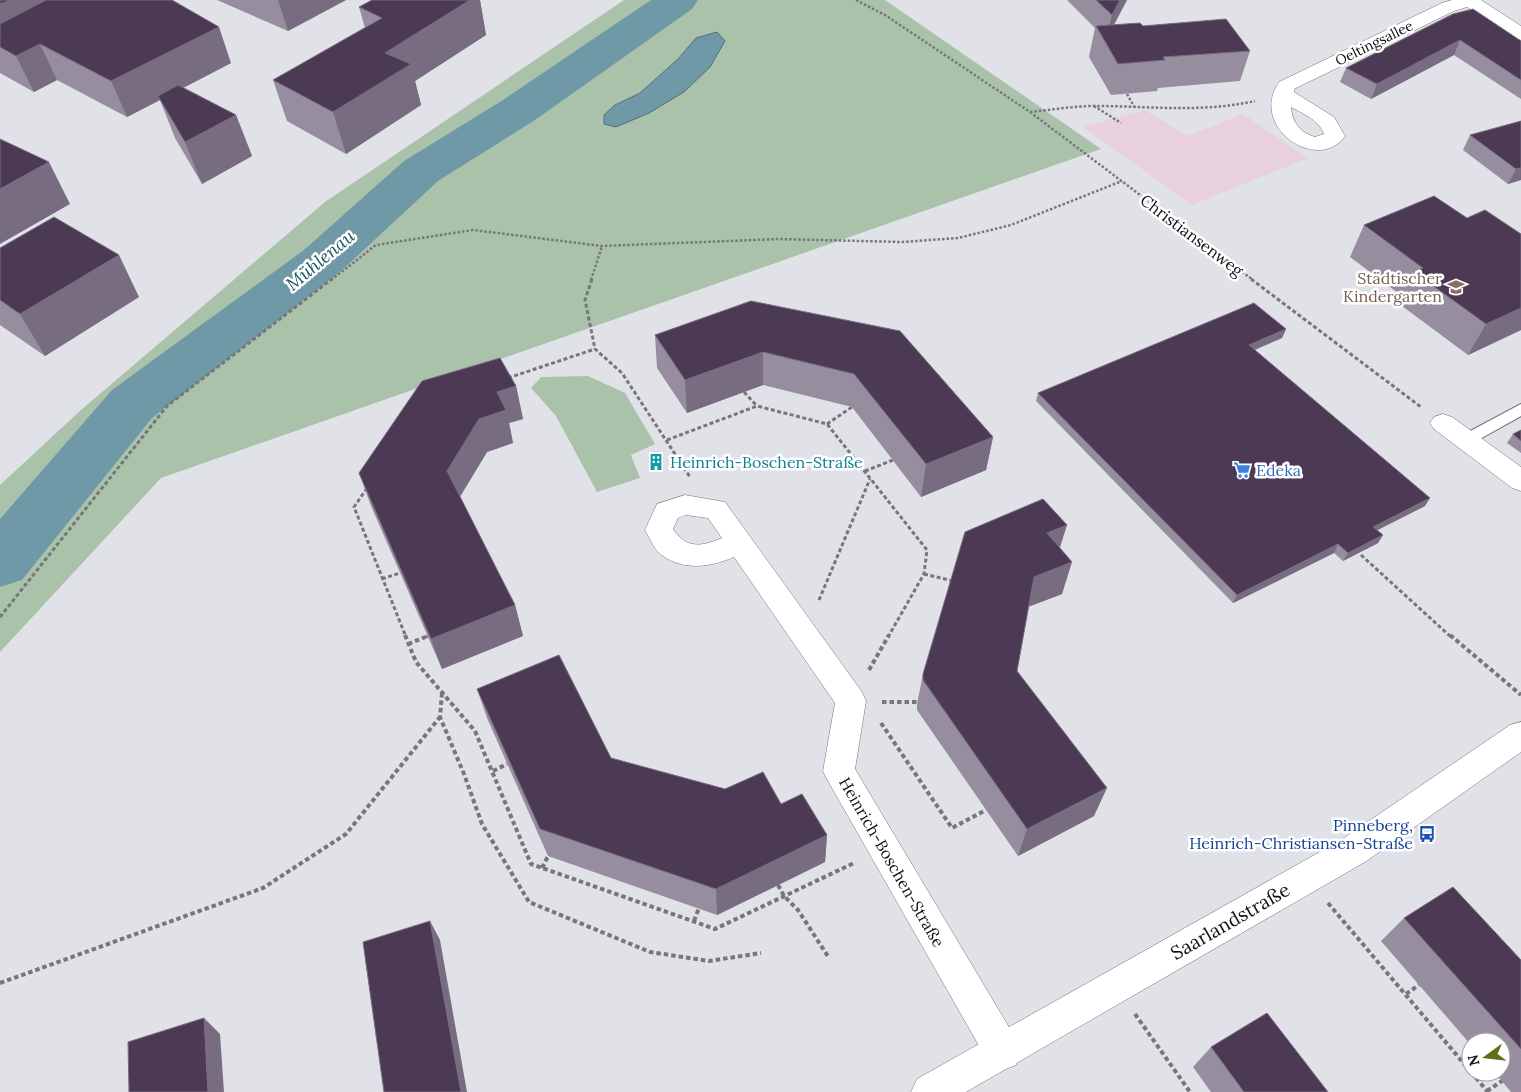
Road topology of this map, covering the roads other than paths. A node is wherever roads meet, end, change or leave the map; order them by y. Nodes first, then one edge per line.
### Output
1 (1470, 0) edge
2 (1521, 34) edge
3 (1282, 95) road end
4 (1521, 409) edge
5 (1443, 423) road end
6 (1466, 440) junction
7 (1521, 481) edge
8 (741, 542) junction
9 (1521, 735) edge
10 (1003, 1052) junction
11 (930, 1092) edge

1 - 2 street, Oeltingsallee
1 - 3 street, Oeltingsallee
4 - 6 lane
5 - 6 street
6 - 7 street
8 - 8 street
8 - 10 street, Heinrich-Boschen-Straße
9 - 10 street, Saarlandstraße
10 - 11 street, Saarlandstraße

